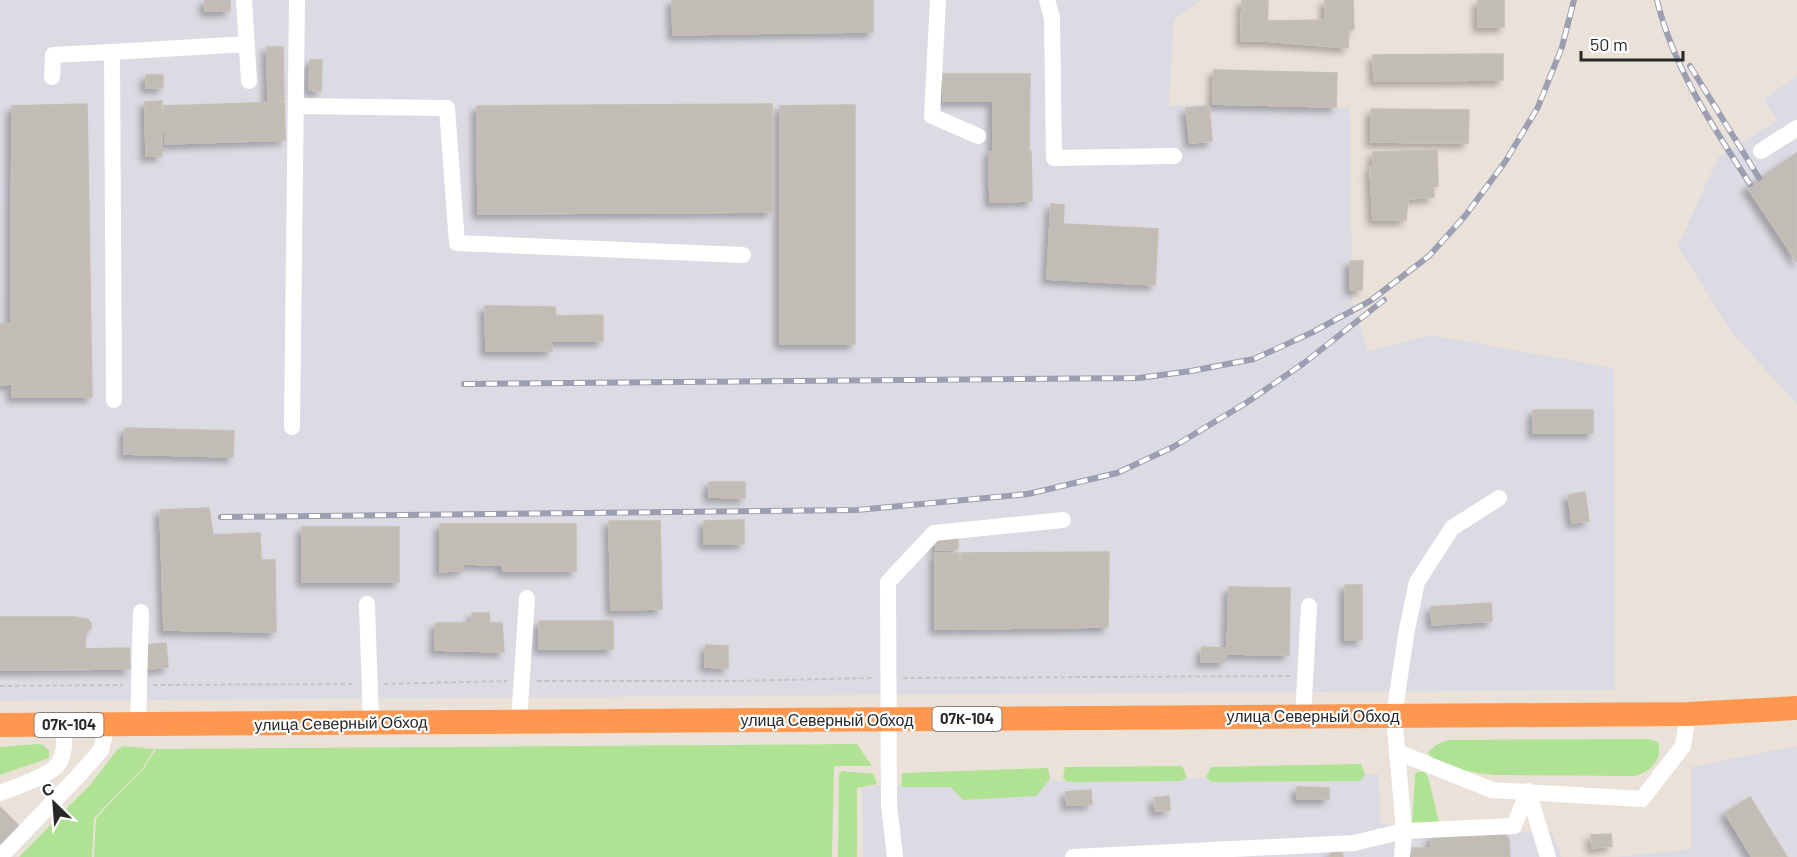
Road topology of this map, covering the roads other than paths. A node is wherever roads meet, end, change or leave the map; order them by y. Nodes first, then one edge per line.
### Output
1 (244, 0) edge
2 (297, 0) edge
3 (938, 0) edge
4 (1047, 0) edge
5 (247, 44) junction
6 (112, 52) junction
7 (52, 77) dead end
8 (249, 81) dead end
9 (296, 106) junction
10 (1797, 128) edge
11 (978, 136) dead end
12 (1761, 151) dead end
13 (1174, 156) dead end
14 (743, 255) dead end
15 (114, 400) dead end
16 (292, 427) dead end
17 (1499, 498) dead end
18 (1063, 520) dead end
19 (527, 598) dead end
20 (367, 604) dead end
21 (1309, 606) dead end
22 (141, 612) dead end
23 (1797, 708) edge
24 (1688, 714) junction
25 (1303, 716) junction
26 (1394, 716) junction
27 (890, 719) junction
28 (371, 722) junction
29 (519, 722) junction
30 (0, 725) edge
31 (64, 725) junction
32 (105, 725) junction
33 (138, 725) junction
34 (1397, 752) junction
35 (1528, 791) junction
36 (0, 793) edge
37 (1404, 831) junction
38 (0, 856) edge
39 (895, 857) edge
40 (1073, 857) edge
41 (1402, 857) edge
42 (1548, 857) edge

1 - 5 lane
2 - 9 lane
3 - 11 lane
4 - 13 lane
5 - 6 lane
5 - 8 lane
6 - 7 lane
6 - 15 lane
9 - 14 lane
9 - 16 lane
10 - 12 lane
17 - 26 lane
18 - 27 lane
19 - 29 lane
20 - 28 lane
21 - 25 lane
22 - 33 lane
23 - 24 highway, улица Северный Обход / 07К-104
24 - 26 highway, улица Северный Обход / 07К-104
24 - 35 lane
25 - 26 highway, улица Северный Обход / 07К-104
25 - 27 highway, улица Северный Обход / 07К-104
26 - 34 lane
27 - 29 highway, улица Северный Обход / 07К-104
27 - 39 lane
28 - 29 highway, улица Северный Обход / 07К-104
28 - 33 highway, улица Северный Обход / 07К-104
30 - 31 highway, улица Северный Обход / 07К-104
31 - 32 highway, улица Северный Обход / 07К-104
31 - 36 lane
32 - 33 highway, улица Северный Обход / 07К-104
32 - 38 lane
34 - 35 lane
34 - 37 lane
35 - 37 lane
35 - 42 lane
37 - 40 lane
37 - 41 lane

